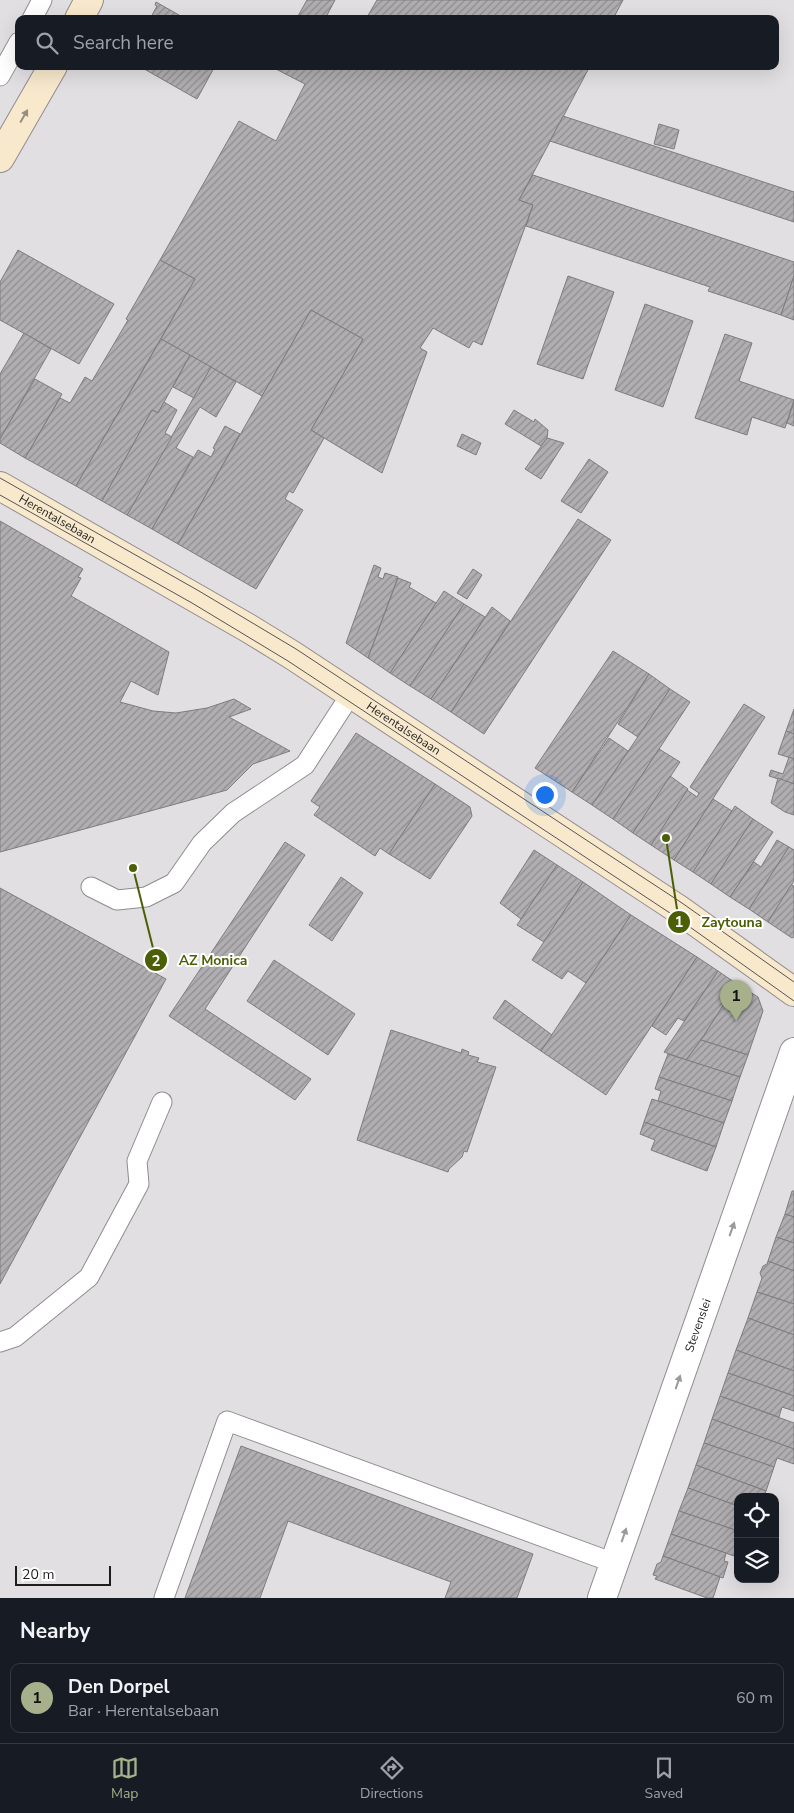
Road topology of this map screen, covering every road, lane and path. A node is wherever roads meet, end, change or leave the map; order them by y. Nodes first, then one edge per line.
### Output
1 (42, 0) edge
2 (89, 0) edge
3 (34, 15) edge
4 (81, 15) edge
5 (15, 49) edge
6 (51, 70) edge
7 (0, 76) edge
8 (0, 158) edge
9 (0, 486) edge
10 (351, 694) junction
11 (91, 887) dead end
12 (794, 992) edge
13 (794, 1052) edge
14 (162, 1102) dead end
15 (0, 1342) edge
16 (614, 1563) junction
17 (164, 1598) edge
18 (602, 1598) edge

1 - 3 lane
2 - 4 street
5 - 7 lane
8 -> 6 street
9 - 10 street, Herentalsebaan
10 - 11 lane
10 - 12 street, Herentalsebaan
16 -> 13 street, Stevenslei
14 - 15 lane
16 - 17 lane
16 - 18 street, Stevenslei

